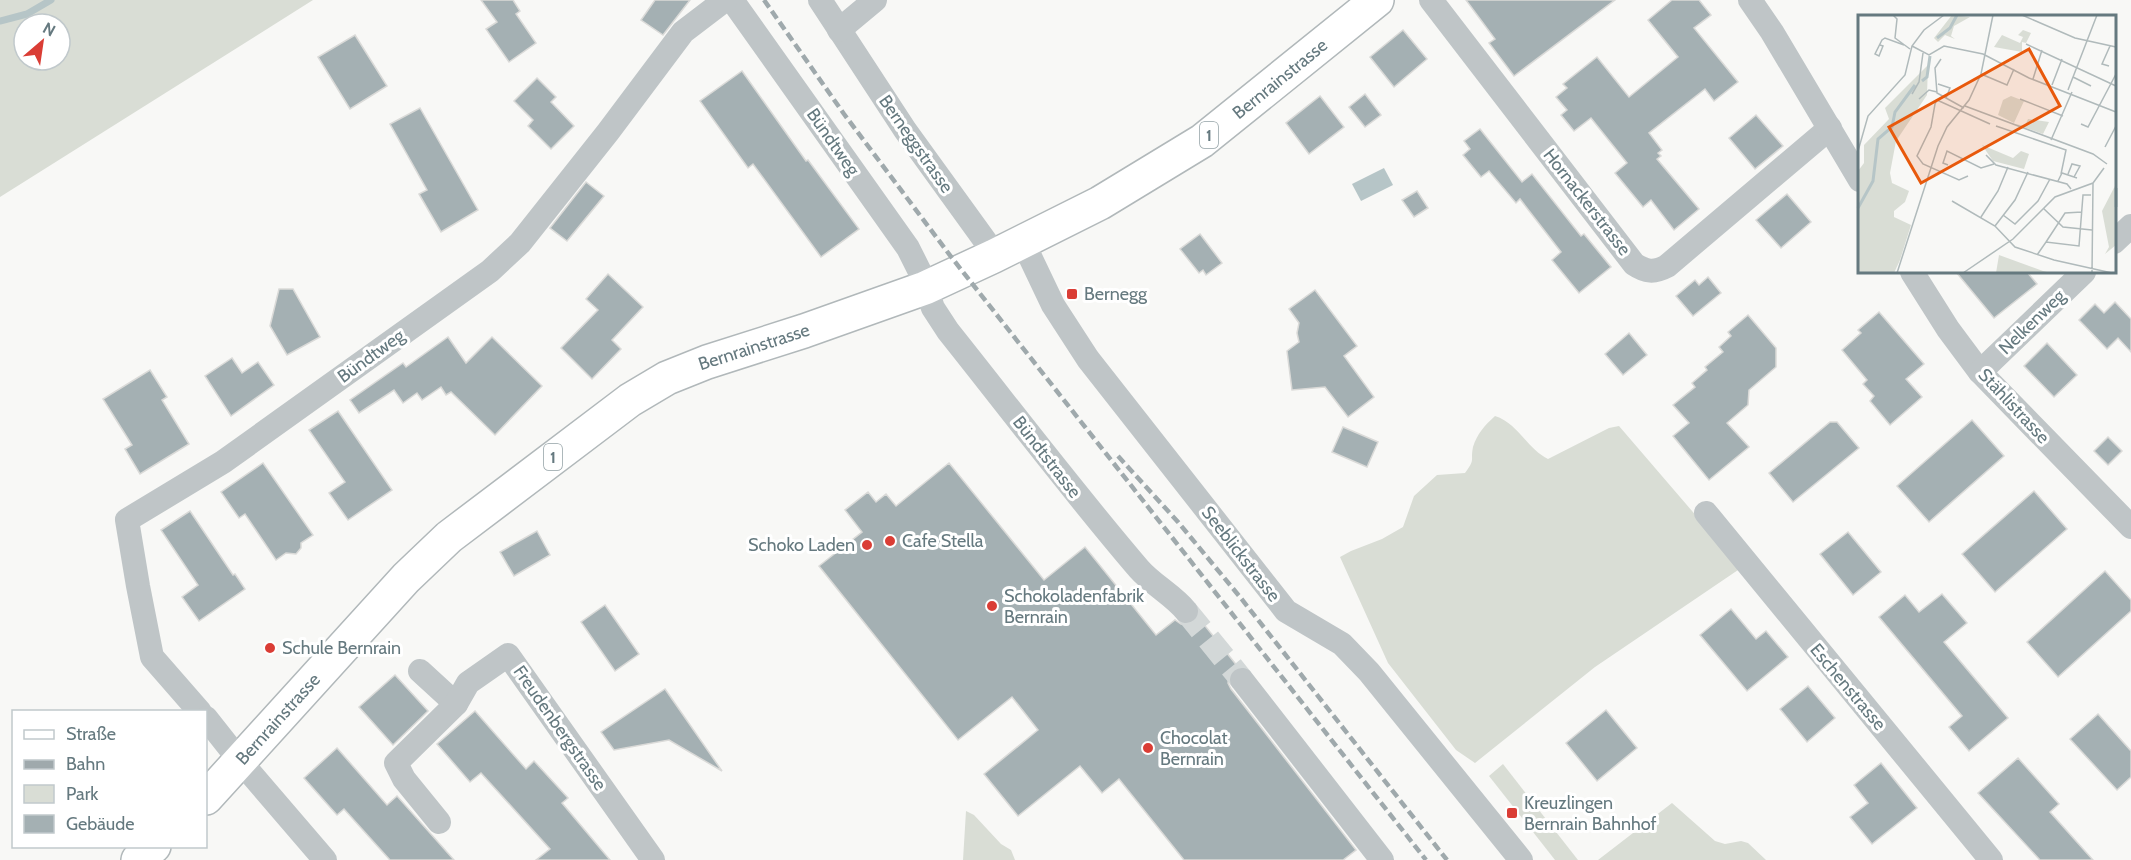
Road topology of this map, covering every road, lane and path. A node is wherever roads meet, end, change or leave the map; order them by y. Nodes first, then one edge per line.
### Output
1 (724, 0) edge
2 (732, 0) edge
3 (820, 0) edge
4 (875, 0) edge
5 (1377, 0) edge
6 (1431, 0) edge
7 (1750, 0) edge
8 (839, 30) junction
9 (1830, 128) junction
10 (1858, 177) edge
11 (2131, 226) edge
12 (2116, 241) edge
13 (1008, 249) junction
14 (1913, 273) edge
15 (2083, 273) edge
16 (925, 288) junction
17 (1980, 372) junction
18 (1706, 513) dead end
19 (2131, 527) edge
20 (1186, 611) tunnel mouth
21 (420, 671) dead end
22 (1242, 680) tunnel mouth
23 (456, 704) junction
24 (199, 710) edge
25 (207, 719) edge
26 (240, 761) junction
27 (207, 797) edge
28 (440, 822) dead end
29 (152, 848) edge
30 (138, 860) edge
31 (325, 860) edge
32 (653, 860) edge
33 (1382, 860) edge
34 (1521, 860) edge
35 (1991, 860) edge

1 - 24 street, Bündtweg
2 - 16 street, Bündtweg
3 - 8 street, Berneggstrasse
4 - 8 street
5 - 13 main road, Bernrainstrasse / 1
6 - 9 street, Hornackerstrasse
7 - 9 street
8 - 13 street, Berneggstrasse
9 - 10 street
11 - 12 street
13 - 16 main road, Bernrainstrasse / 1
13 - 34 street, Seeblickstrasse
14 - 17 street, Stählistrasse
15 - 17 street, Nelkenweg
16 - 20 street, Bündtstrasse
16 - 26 main road, Bernrainstrasse / 1
17 - 19 street, Stählistrasse
18 - 35 street, Eschenstrasse
21 - 23 street
22 - 33 street
23 - 28 street, Freudenbergstrasse
23 - 32 street, Freudenbergstrasse
25 - 26 street
26 - 27 main road, Bernrainstrasse / 1
26 - 31 street
29 - 30 main road

